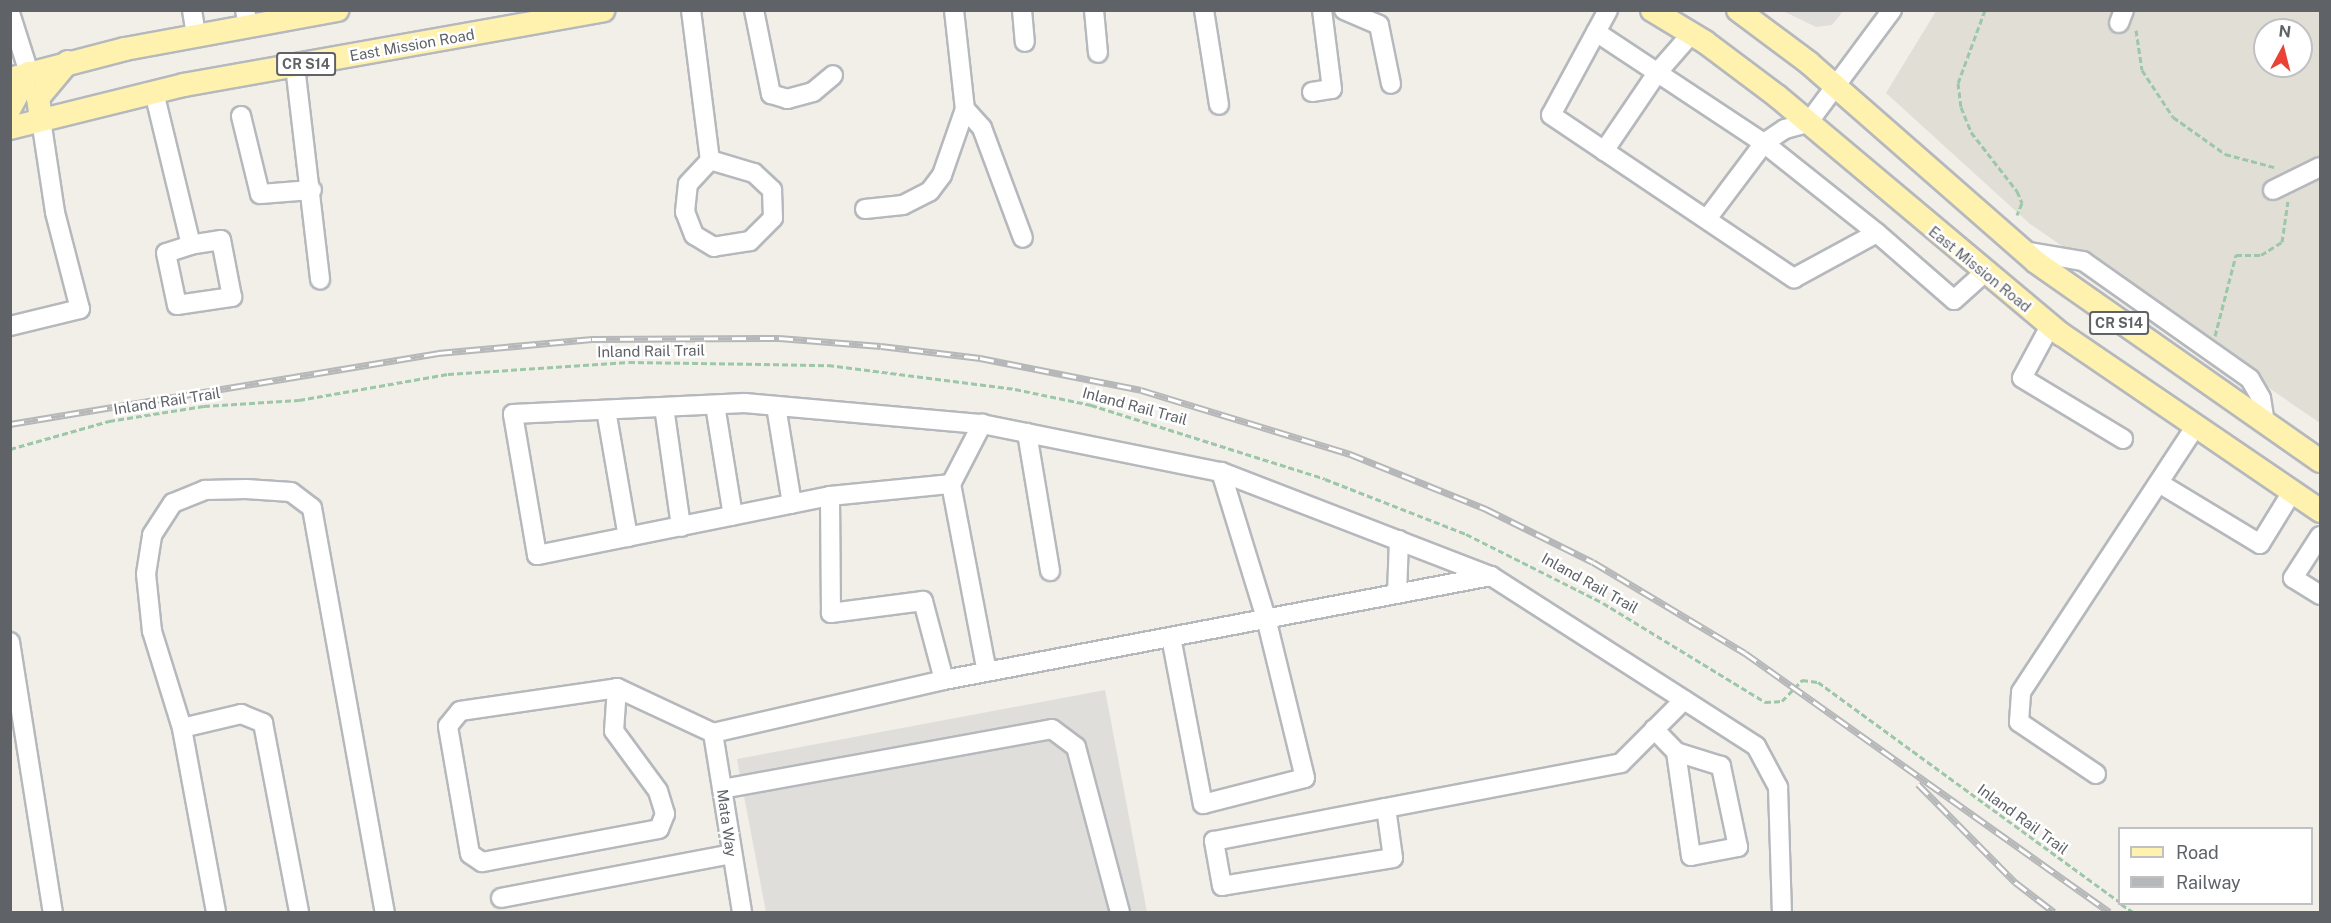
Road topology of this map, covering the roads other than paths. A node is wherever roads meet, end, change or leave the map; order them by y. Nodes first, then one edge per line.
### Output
1 (192, 10) edge
2 (337, 10) edge
3 (603, 10) edge
4 (691, 10) edge
5 (753, 10) edge
6 (954, 10) edge
7 (1022, 10) edge
8 (1094, 10) edge
9 (1204, 10) edge
10 (1322, 10) edge
11 (1344, 10) edge
12 (1608, 10) edge
13 (1652, 10) edge
14 (1738, 10) edge
15 (1892, 10) edge
16 (10, 13) edge
17 (247, 18) edge
18 (1596, 32) junction
19 (1692, 33) junction
20 (196, 36) junction
21 (1025, 42) dead end
22 (1098, 53) dead end
23 (68, 62) junction
24 (295, 66) junction
25 (1657, 73) junction
26 (833, 75) dead end
27 (20, 76) edge
28 (1391, 84) dead end
29 (1837, 87) junction
30 (154, 92) junction
31 (1312, 92) dead end
32 (1219, 105) dead end
33 (10, 108) edge
34 (965, 109) junction
35 (241, 116) dead end
36 (40, 119) junction
37 (1808, 123) junction
38 (10, 129) edge
39 (1764, 143) junction
40 (1604, 151) junction
41 (710, 160) junction
42 (2320, 167) edge
43 (312, 190) junction
44 (2280, 192) road end
45 (865, 209) dead end
46 (1707, 219) junction
47 (1877, 233) junction
48 (1023, 238) dead end
49 (191, 245) junction
50 (2024, 251) junction
51 (1984, 273) junction
52 (320, 280) dead end
53 (10, 326) edge
54 (2050, 326) junction
55 (715, 405) junction
56 (776, 406) junction
57 (664, 407) junction
58 (606, 410) junction
59 (2265, 423) junction
60 (982, 424) junction
61 (2196, 426) junction
62 (1027, 433) junction
63 (2123, 439) dead end
64 (2320, 461) edge
65 (1221, 472) junction
66 (2159, 483) junction
67 (951, 484) junction
68 (2292, 492) junction
69 (830, 496) junction
70 (792, 504) junction
71 (2320, 511) edge
72 (733, 516) junction
73 (681, 526) junction
74 (2320, 536) edge
75 (628, 537) junction
76 (1399, 540) junction
77 (1050, 571) dead end
78 (1491, 576) junction
79 (1397, 594) junction
80 (2320, 595) edge
81 (1266, 618) junction
82 (1171, 637) junction
83 (10, 642) edge
84 (987, 672) junction
85 (944, 680) junction
86 (617, 688) junction
87 (1684, 700) junction
88 (182, 728) junction
89 (1654, 729) junction
90 (713, 733) junction
91 (1676, 752) junction
92 (2096, 774) dead end
93 (722, 789) junction
94 (1386, 808) junction
95 (731, 854) junction
96 (501, 898) dead end
97 (48, 912) edge
98 (216, 912) edge
99 (299, 912) edge
100 (385, 912) edge
101 (742, 912) edge
102 (1120, 912) edge
103 (1782, 912) edge

1 - 20 street
2 - 17 main road
3 - 24 main road, East Mission Road / CR S14
4 - 41 street
5 - 26 street
6 - 34 street
7 - 21 street
8 - 22 street
9 - 32 street
10 - 31 street
11 - 28 street
12 - 18 street
13 - 19 main road, East Mission Road / CR S14
14 - 29 main road, CR S14
15 - 29 street
16 - 27 street
17 - 20 main road
18 - 25 street
18 - 40 street
19 - 25 street
19 - 37 main road, East Mission Road / CR S14
20 - 23 main road
23 - 27 main road
23 - 36 main road
24 - 30 main road, East Mission Road / CR S14
24 - 43 street
25 - 39 street
25 - 40 street
27 - 33 main road
29 - 37 street
29 - 50 main road, CR S14
30 - 36 main road, East Mission Road / CR S14
30 - 49 street
34 - 45 street
34 - 48 street
35 - 43 street
36 - 38 main road, East Mission Road / CR S14
36 - 53 street
37 - 39 street
37 - 51 main road, East Mission Road / CR S14
39 - 46 street
39 - 47 street
40 - 46 street
41 - 41 street
42 - 44 street
43 - 52 street
46 - 47 street
47 - 51 street
49 - 49 street
50 - 59 main road, CR S14
50 - 59 street
51 - 54 main road, East Mission Road / CR S14
54 - 61 main road, East Mission Road / CR S14
54 - 63 street
55 - 56 street
55 - 57 street
55 - 72 street
56 - 60 street
56 - 70 street
57 - 58 street
57 - 73 street
58 - 75 street
58 - 75 street
59 - 64 main road, CR S14
60 - 62 street
60 - 67 street
61 - 66 street
61 - 68 main road, East Mission Road / CR S14
62 - 65 street
62 - 77 street
65 - 76 street
65 - 81 street
66 - 68 street
66 - 92 street
67 - 69 street
67 - 84 street
68 - 71 main road, East Mission Road / CR S14
69 - 70 street
69 - 85 street
70 - 72 street
72 - 73 street
73 - 75 street
74 - 80 street
76 - 78 street
76 - 79 street
78 - 79 street
78 - 87 street
79 - 81 street
81 - 82 street
81 - 82 street
82 - 84 street
83 - 97 street
84 - 85 street
85 - 90 street
86 - 86 street
86 - 90 street
87 - 89 street
87 - 103 street
88 - 98 street
88 - 99 street
88 - 100 street
89 - 91 street
89 - 94 street
90 - 93 street, Mata Way
91 - 91 street
93 - 95 street, Mata Way
93 - 102 street
94 - 94 street
95 - 96 street
95 - 101 street, Mata Way

